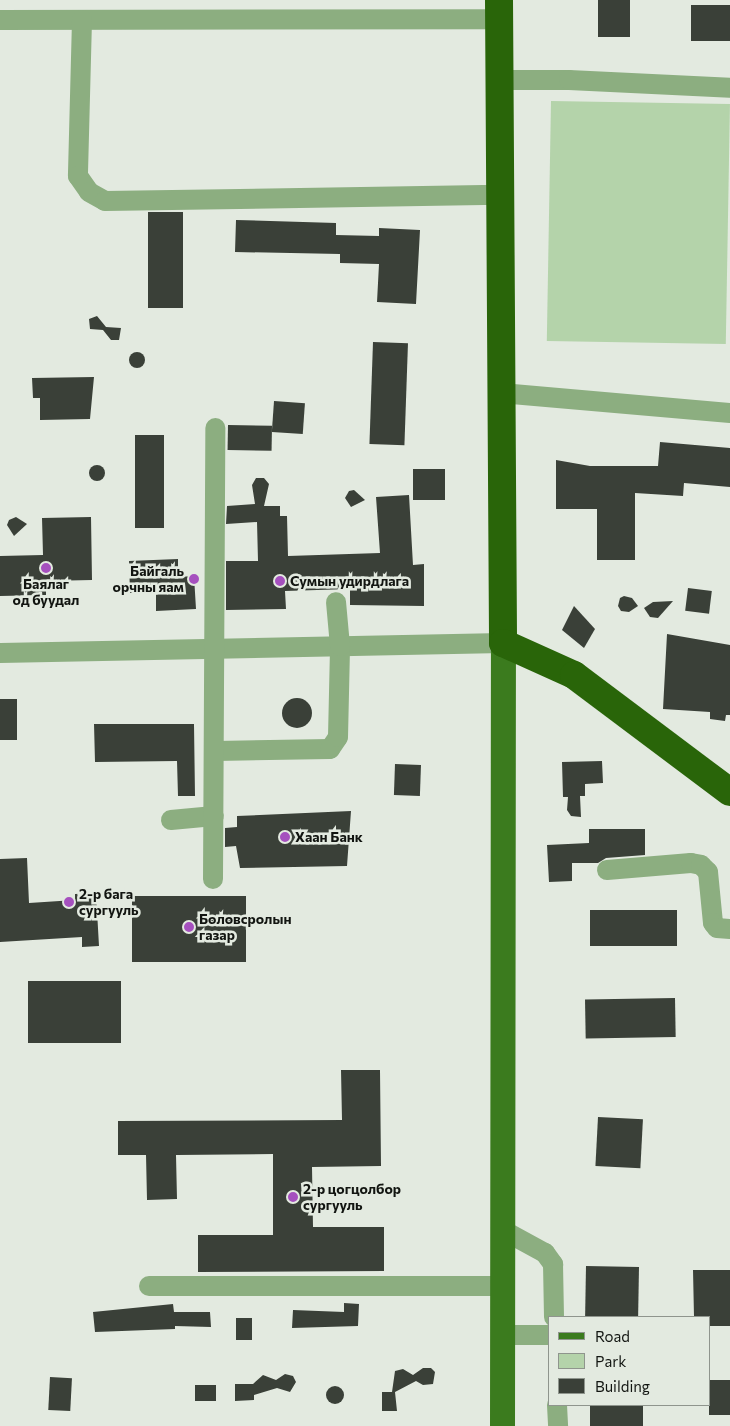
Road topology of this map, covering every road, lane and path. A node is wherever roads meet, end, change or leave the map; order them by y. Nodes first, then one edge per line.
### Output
1 (499, 9) edge
2 (0, 20) edge
3 (82, 20) junction
4 (500, 80) junction
5 (730, 88) edge
6 (498, 195) junction
7 (502, 393) junction
8 (730, 413) edge
9 (215, 428) dead end
10 (336, 602) dead end
11 (503, 643) junction
12 (340, 646) junction
13 (217, 649) junction
14 (0, 653) edge
15 (216, 752) junction
16 (730, 792) edge
17 (214, 816) junction
18 (171, 820) dead end
19 (607, 870) dead end
20 (213, 879) dead end
21 (730, 929) edge
22 (501, 1229) junction
23 (149, 1286) dead end
24 (502, 1286) junction
25 (554, 1316) edge
26 (502, 1335) junction
27 (548, 1336) edge
28 (557, 1406) edge
29 (502, 1426) edge
30 (558, 1426) edge

1 - 3 street
1 - 4 highway
2 - 3 street
3 - 6 street
4 - 5 street
4 - 6 highway
6 - 7 highway
7 - 8 street
7 - 11 highway
9 - 13 street
10 - 12 street
11 - 12 street
11 - 16 highway
11 - 22 main road
12 - 13 street
12 - 15 street
13 - 14 street
13 - 15 street
15 - 17 street
17 - 18 street
17 - 20 street
19 - 21 street
22 - 24 main road
22 - 25 street
23 - 24 street
24 - 26 main road
26 - 27 street
26 - 29 main road
28 - 30 street

